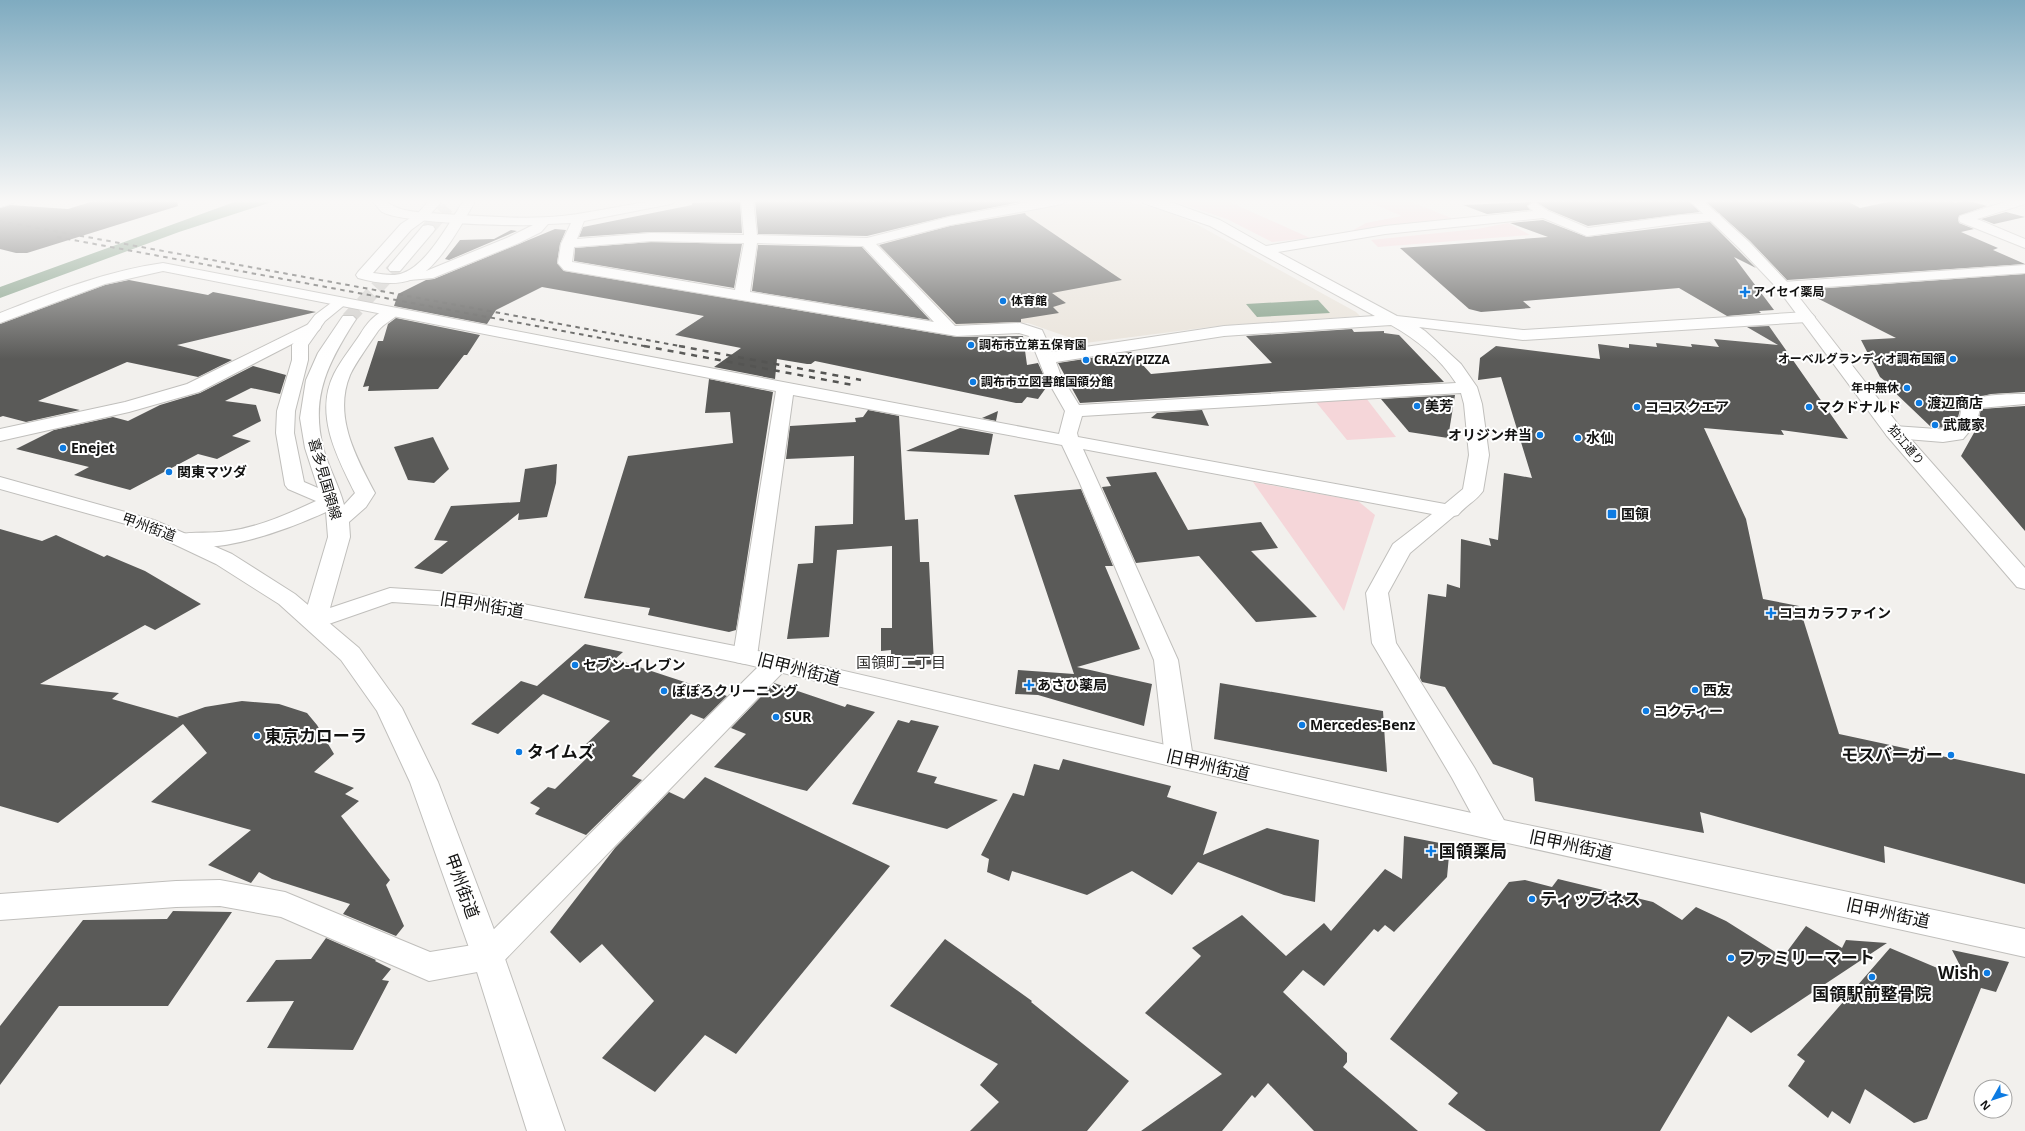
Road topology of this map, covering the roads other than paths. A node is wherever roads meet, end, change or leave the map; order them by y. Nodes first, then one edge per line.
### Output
1 (383, 253) edge
2 (408, 253) edge
3 (433, 253) tunnel mouth
4 (483, 253) edge
5 (567, 253) edge
6 (749, 253) edge
7 (877, 253) edge
8 (1269, 253) edge
9 (1750, 253) edge
10 (395, 268) tunnel mouth
11 (2025, 269) edge
12 (409, 276) junction
13 (1783, 286) junction
14 (742, 294) junction
15 (340, 302) junction
16 (391, 313) junction
17 (1807, 317) junction
18 (0, 318) edge
19 (348, 319) tunnel mouth
20 (1395, 320) junction
21 (313, 327) junction
22 (949, 329) junction
23 (1047, 358) junction
24 (1468, 387) junction
25 (786, 388) junction
26 (2025, 399) edge
27 (1074, 411) junction
28 (1894, 432) junction
29 (0, 435) edge
30 (1070, 442) junction
31 (0, 483) edge
32 (335, 510) junction
33 (1451, 511) junction
34 (184, 540) junction
35 (2025, 582) edge
36 (315, 621) junction
37 (745, 656) junction
38 (776, 664) junction
39 (1179, 758) junction
40 (1494, 829) junction
41 (0, 907) edge
42 (2025, 943) edge
43 (488, 956) junction
44 (546, 1131) edge

1 - 12 main road
2 - 10 main road
3 - 12 main road
4 - 12 main road
5 - 14 main road
6 - 14 main road
7 - 22 main road
8 - 20 main road
9 - 13 main road, 狛江通り
11 - 13 main road
13 - 17 main road, 狛江通り
14 - 22 main road
15 - 16 main road
15 - 18 main road
15 - 21 main road
16 - 25 main road
16 - 32 main road
17 - 20 main road
17 - 28 main road, 狛江通り
19 - 32 main road, 喜多見国領線
20 - 23 main road
20 - 24 main road
21 - 29 main road
21 - 32 main road
22 - 23 main road
23 - 27 main road
24 - 27 main road
24 - 33 main road
25 - 30 main road
25 - 37 main road
26 - 28 main road
27 - 30 main road
28 - 35 main road, 狛江通り
30 - 33 main road
30 - 39 main road
31 - 34 main road, 甲州街道
32 - 34 main road
32 - 36 main road, 喜多見国領線
33 - 40 main road
34 - 36 main road, 甲州街道
36 - 37 main road, 旧甲州街道
36 - 43 main road, 甲州街道
37 - 38 main road, 旧甲州街道
38 - 39 main road, 旧甲州街道
38 - 43 main road
39 - 40 main road, 旧甲州街道
40 - 42 main road, 旧甲州街道
41 - 43 main road
43 - 44 main road, 甲州街道

